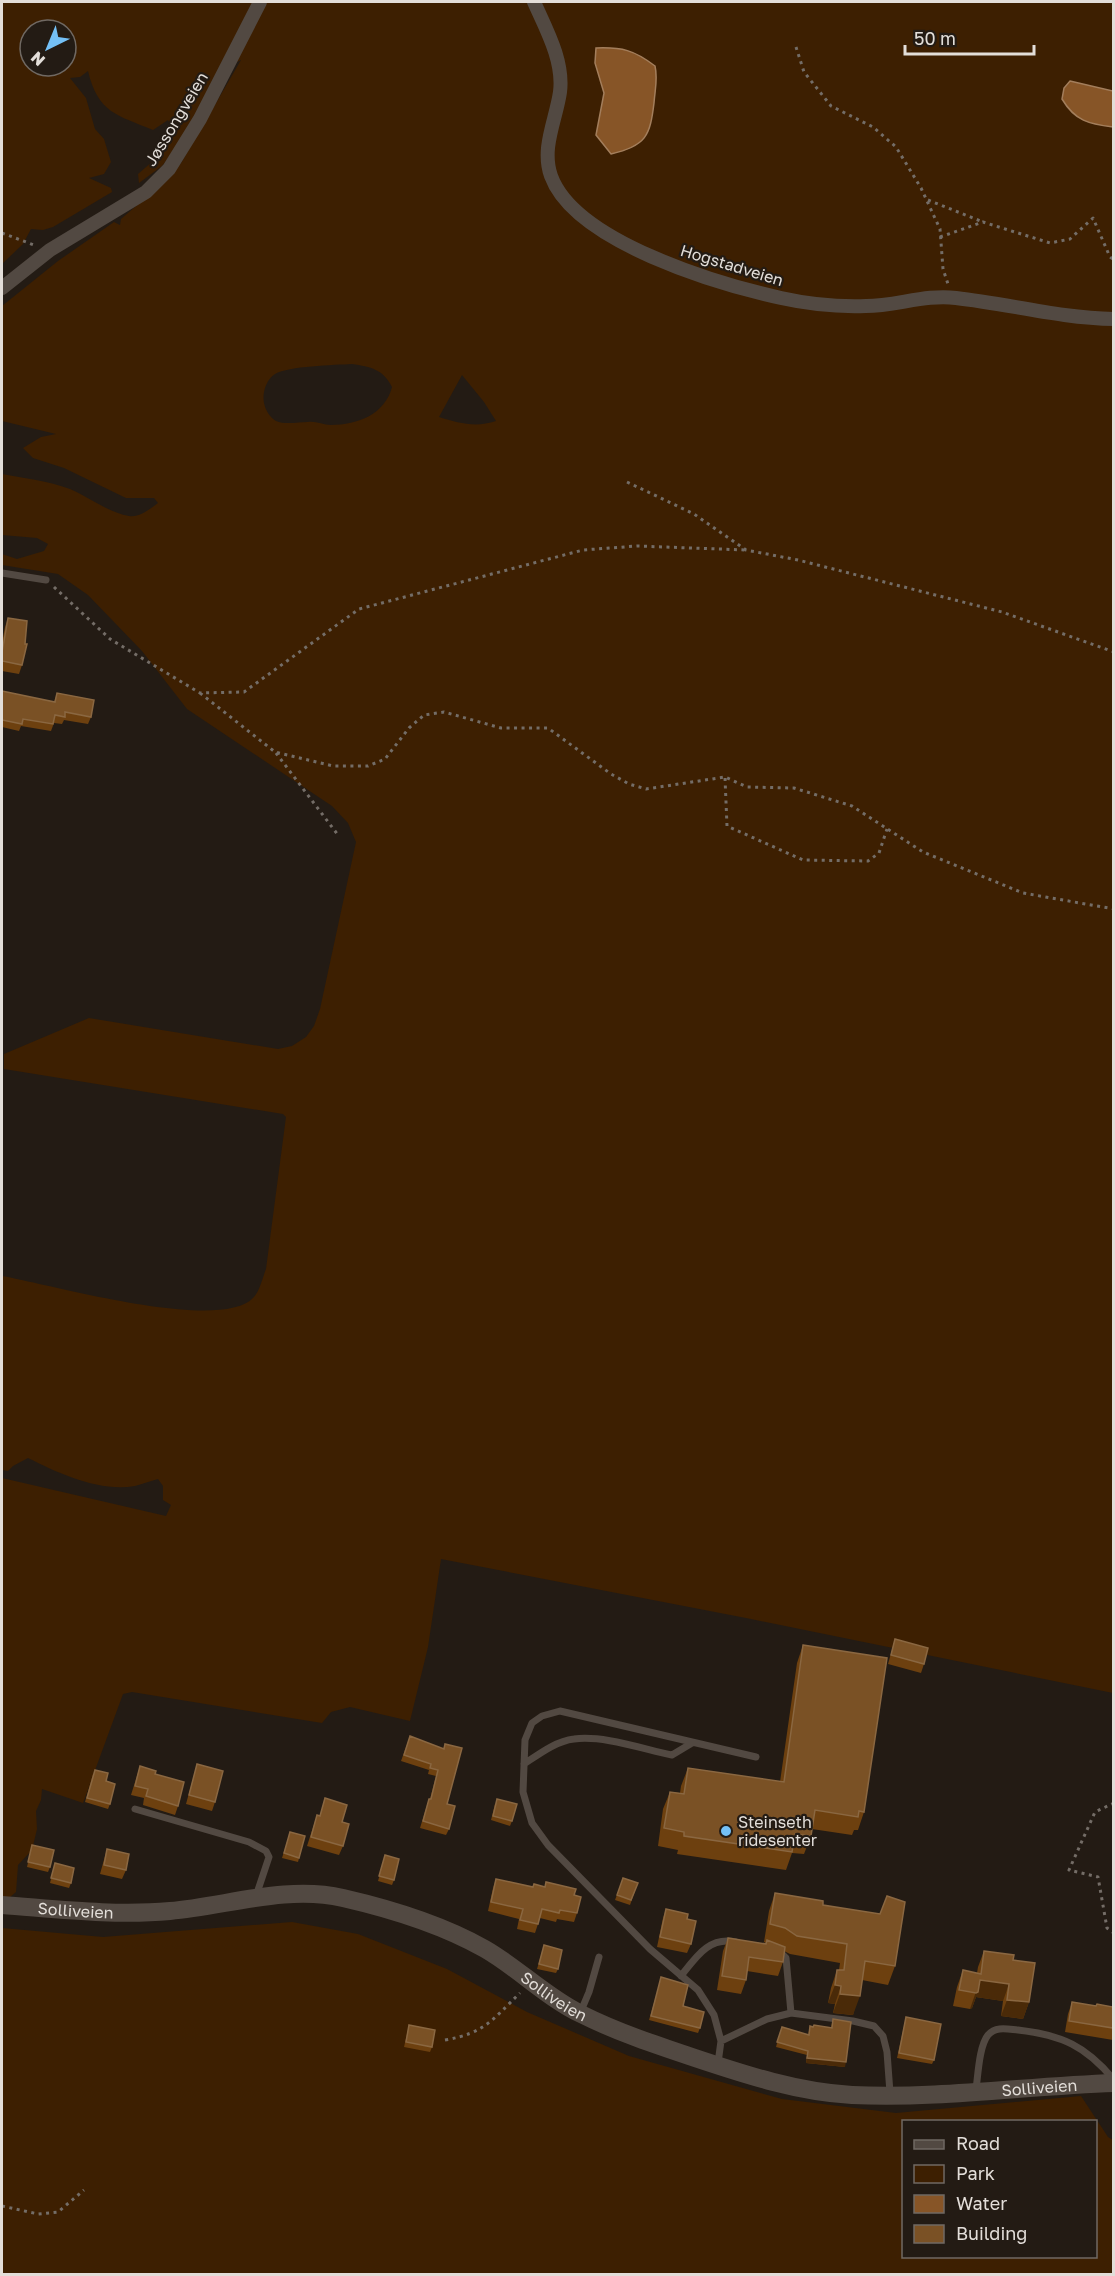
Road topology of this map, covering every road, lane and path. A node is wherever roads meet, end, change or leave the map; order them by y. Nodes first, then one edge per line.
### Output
1 (260, 2) edge
2 (534, 2) edge
3 (796, 48) dead end
4 (926, 199) junction
5 (983, 222) junction
6 (2, 233) edge
7 (940, 237) junction
8 (50, 250) junction
9 (1113, 260) edge
10 (2, 288) edge
11 (955, 297) junction
12 (1113, 319) edge
13 (627, 482) dead end
14 (746, 550) junction
15 (2, 573) edge
16 (46, 580) joint
17 (1113, 652) edge
18 (200, 693) junction
19 (275, 752) junction
20 (725, 777) junction
21 (887, 829) junction
22 (338, 835) dead end
23 (1113, 909) edge
24 (692, 1743) junction
25 (756, 1757) dead end
26 (524, 1764) junction
27 (1113, 1803) edge
28 (135, 1809) dead end
29 (255, 1898) junction
30 (2, 1905) edge
31 (1113, 1933) edge
32 (747, 1944) edge
33 (768, 1949) edge
34 (599, 1957) dead end
35 (681, 1976) junction
36 (531, 1982) junction
37 (791, 2013) junction
38 (580, 2014) junction
39 (445, 2040) dead end
40 (721, 2041) junction
41 (717, 2066) junction
42 (1113, 2082) edge
43 (975, 2092) junction
44 (890, 2096) junction
45 (84, 2190) dead end
46 (2, 2206) edge

1 - 8 street, Jøssongveien
2 - 11 street, Hogstadveien
3 - 4 path
4 - 5 path
4 - 7 path
5 - 7 path
5 - 9 path
6 - 8 path
7 - 11 path
8 - 10 street, Jøssongveien
11 - 12 street, Hogstadveien
13 - 14 path
14 - 17 path
14 - 18 path
15 - 16 lane
16 - 18 path
18 - 19 path
19 - 20 path
19 - 22 path
20 - 21 path
20 - 21 path
21 - 23 path
24 - 25 lane
24 - 26 lane
24 - 26 lane
26 - 35 lane
27 - 31 path
28 - 29 lane
29 - 30 street, Solliveien
29 - 36 street, Solliveien
32 - 35 lane
33 - 37 lane
34 - 38 lane
35 - 40 lane
36 - 38 street, Solliveien
36 - 39 path
37 - 40 lane
37 - 44 lane
38 - 41 street, Solliveien
40 - 41 lane
41 - 44 street, Solliveien
42 - 43 street, Solliveien
42 - 43 lane
43 - 44 street, Solliveien
45 - 46 path

